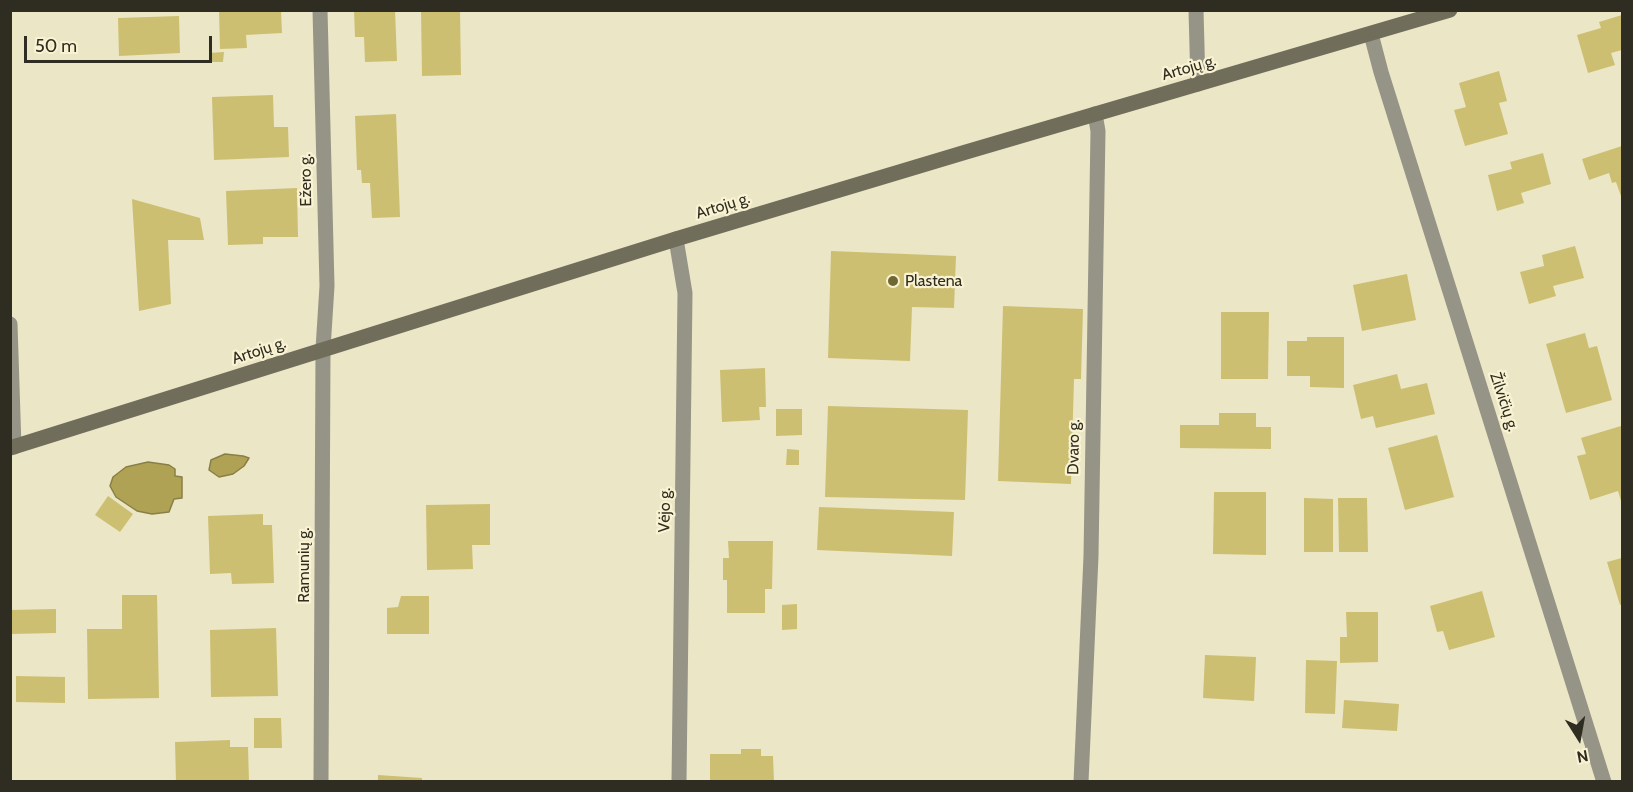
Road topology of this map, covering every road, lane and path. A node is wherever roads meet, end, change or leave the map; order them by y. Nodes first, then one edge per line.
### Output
1 (320, 10) edge
2 (1196, 10) edge
3 (1450, 10) edge
4 (1371, 34) junction
5 (1198, 84) junction
6 (1095, 114) junction
7 (676, 239) junction
8 (10, 324) edge
9 (323, 349) junction
10 (12, 447) edge
11 (321, 782) edge
12 (679, 782) edge
13 (1081, 782) edge
14 (1604, 782) edge

1 - 9 street, Ežero g.
2 - 5 street
3 - 4 main road, Artojų g.
4 - 5 main road, Artojų g.
4 - 14 street, Žilvičių g.
5 - 6 main road, Artojų g.
6 - 7 main road, Artojų g.
6 - 13 street, Dvaro g.
7 - 9 main road, Artojų g.
7 - 12 street, Vėjo g.
8 - 10 street
9 - 10 main road, Artojų g.
9 - 11 street, Ramunių g.

